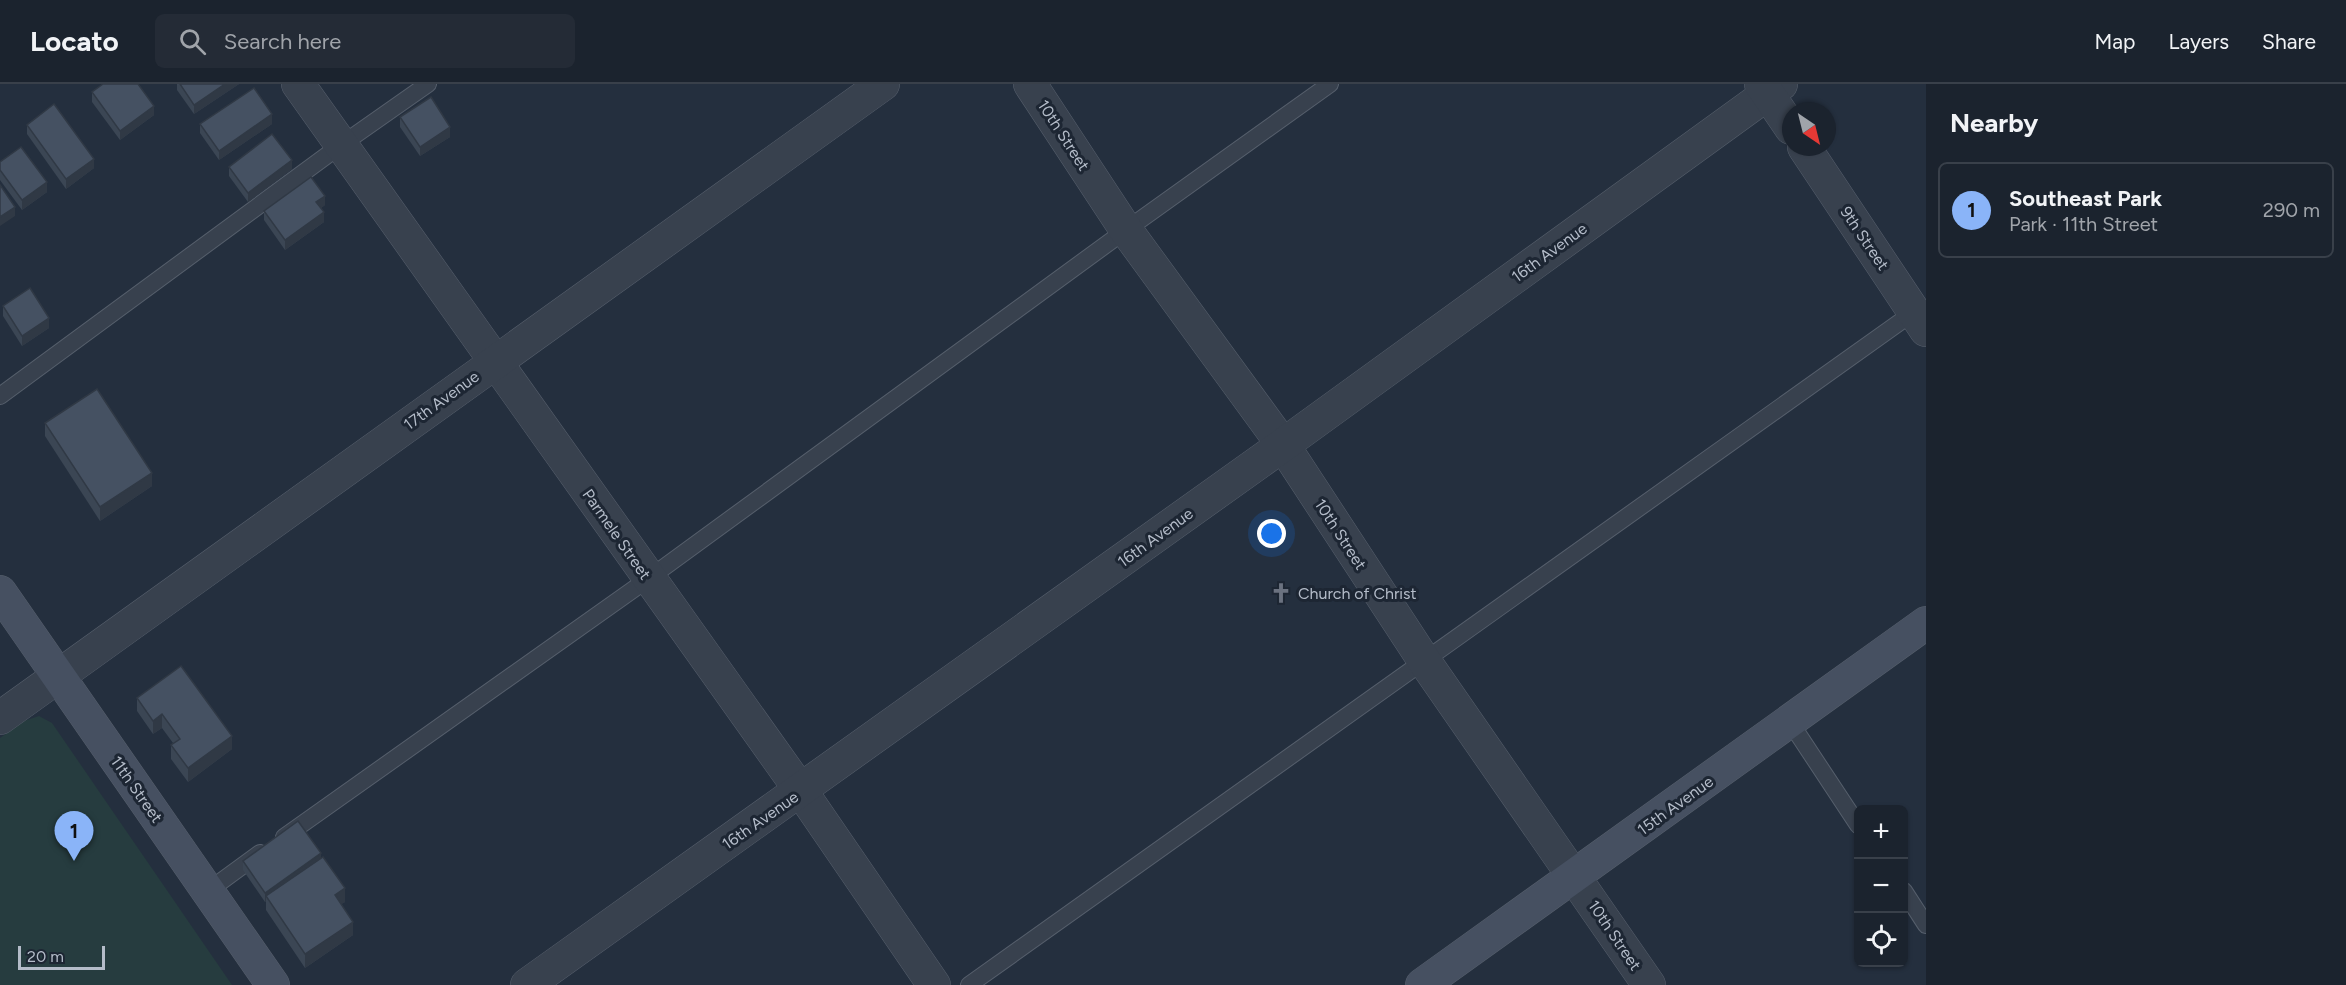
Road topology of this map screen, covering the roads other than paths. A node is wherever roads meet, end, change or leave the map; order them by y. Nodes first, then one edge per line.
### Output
1 (298, 84) edge
2 (428, 84) edge
3 (883, 84) edge
4 (1030, 84) edge
5 (1330, 84) edge
6 (1770, 87) edge
7 (1782, 110) edge
8 (341, 145) junction
9 (1810, 156) edge
10 (1126, 230) junction
11 (1920, 321) edge
12 (494, 361) junction
13 (0, 396) edge
14 (1283, 445) junction
15 (648, 579) junction
16 (0, 592) edge
17 (1926, 623) edge
18 (1425, 662) junction
19 (58, 676) junction
20 (0, 718) edge
21 (1790, 722) junction
22 (801, 791) junction
23 (1854, 819) edge
24 (1575, 876) junction
25 (208, 891) junction
26 (1908, 897) edge
27 (1926, 925) edge
28 (273, 985) edge
29 (527, 985) edge
30 (934, 985) edge
31 (969, 985) edge
32 (1422, 985) edge
33 (1649, 985) edge

1 - 8 street, Parmele Street
2 - 8 lane
3 - 12 street, 17th Avenue
4 - 10 street, 10th Street
5 - 10 lane
6 - 7 street
6 - 14 street, 16th Avenue
8 - 12 street, Parmele Street
8 - 13 lane
9 - 11 street, 9th Street
10 - 14 street, 10th Street
10 - 15 lane
11 - 18 lane
12 - 15 street, Parmele Street
12 - 19 street, 17th Avenue
14 - 18 street, 10th Street
14 - 22 street, 16th Avenue
15 - 22 street, Parmele Street
15 - 25 lane
16 - 19 main road, 11th Street
17 - 21 main road, 15th Avenue
18 - 24 street, 10th Street
18 - 31 lane
19 - 20 street, 17th Avenue
19 - 25 main road, 11th Street
21 - 23 lane
21 - 24 main road, 15th Avenue
22 - 29 street, 16th Avenue
22 - 30 street, Parmele Street
24 - 32 main road, 15th Avenue
24 - 33 street, 10th Street
25 - 28 main road, 11th Street
26 - 27 lane

